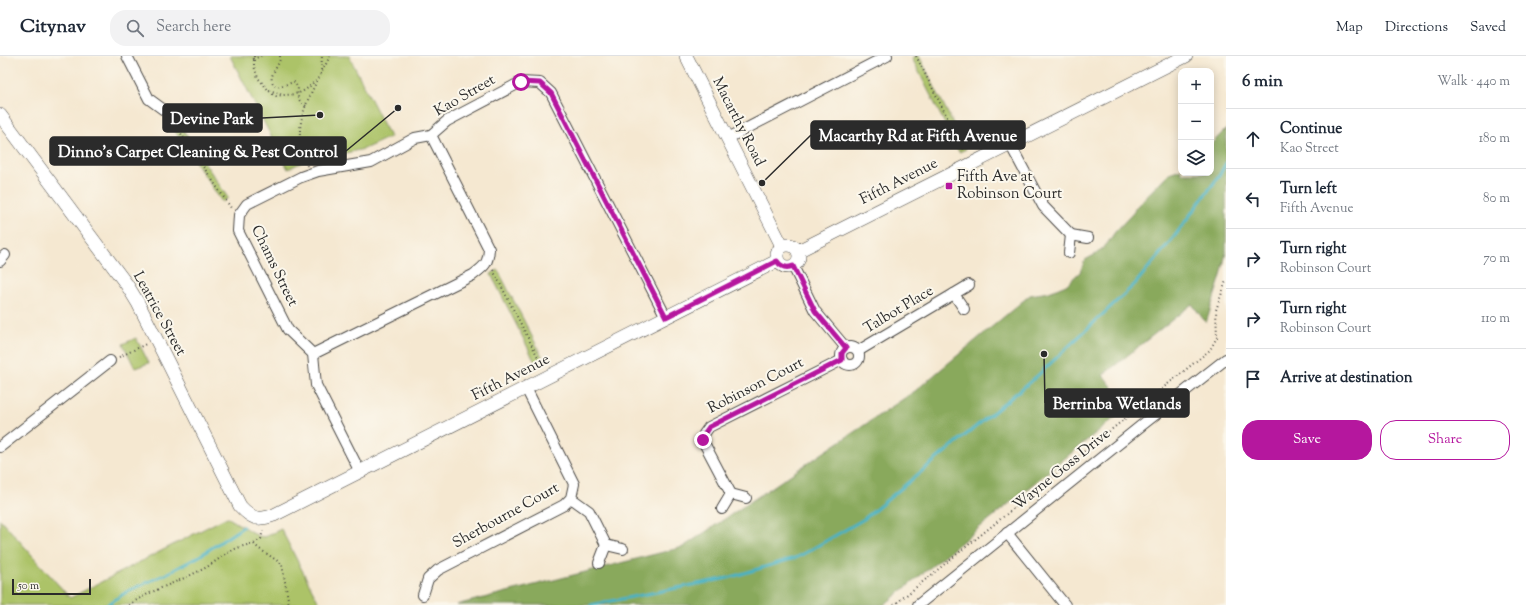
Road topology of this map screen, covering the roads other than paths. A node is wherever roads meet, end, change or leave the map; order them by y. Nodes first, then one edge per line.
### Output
1 (127, 56) edge
2 (686, 56) edge
3 (887, 56) edge
4 (1186, 56) edge
5 (164, 110) road end
6 (0, 115) edge
7 (431, 135) junction
8 (728, 138) junction
9 (1010, 144) junction
10 (1071, 235) junction
11 (1088, 238) dead end
12 (782, 246) junction
13 (798, 250) junction
14 (1069, 254) dead end
15 (777, 261) junction
16 (793, 266) junction
17 (969, 285) dead end
18 (954, 294) junction
19 (964, 309) dead end
20 (666, 317) junction
21 (846, 348) junction
22 (858, 351) junction
23 (313, 354) junction
24 (1226, 359) edge
25 (842, 360) junction
26 (110, 361) road end
27 (526, 388) junction
28 (0, 447) edge
29 (360, 472) junction
30 (730, 494) junction
31 (571, 498) junction
32 (746, 498) dead end
33 (722, 509) dead end
34 (261, 518) joint
35 (1007, 533) junction
36 (606, 545) junction
37 (623, 549) dead end
38 (599, 563) dead end
39 (423, 595) dead end
40 (918, 605) edge
41 (1065, 605) edge

1 - 5 street
2 - 8 street, Macarthy Road
3 - 8 street
4 - 9 street, Fifth Avenue
6 - 34 street, Leatrice Street
7 - 20 street, Kao Street
7 - 23 street, Kao Street
7 - 23 street, Chams Street
8 - 12 street, Macarthy Road
9 - 10 street
9 - 13 street, Fifth Avenue
10 - 11 street
10 - 14 street
12 - 13 street
12 - 15 street
13 - 16 street
15 - 16 street
15 - 20 street, Fifth Avenue
16 - 21 street
17 - 18 street, Talbot Place
18 - 19 street, Talbot Place
18 - 22 street, Talbot Place
20 - 27 street, Fifth Avenue
21 - 22 street
21 - 25 street
22 - 25 street
23 - 29 street
24 - 35 street, Wayne Goss Drive
25 - 30 street, Robinson Court
26 - 28 street
27 - 29 street, Fifth Avenue
27 - 31 street, Sherbourne Court
29 - 34 street, Fifth Avenue
30 - 32 street
30 - 33 street
31 - 36 street
31 - 39 street, Sherbourne Court
35 - 40 street, Wayne Goss Drive
35 - 41 street
36 - 37 street
36 - 38 street

